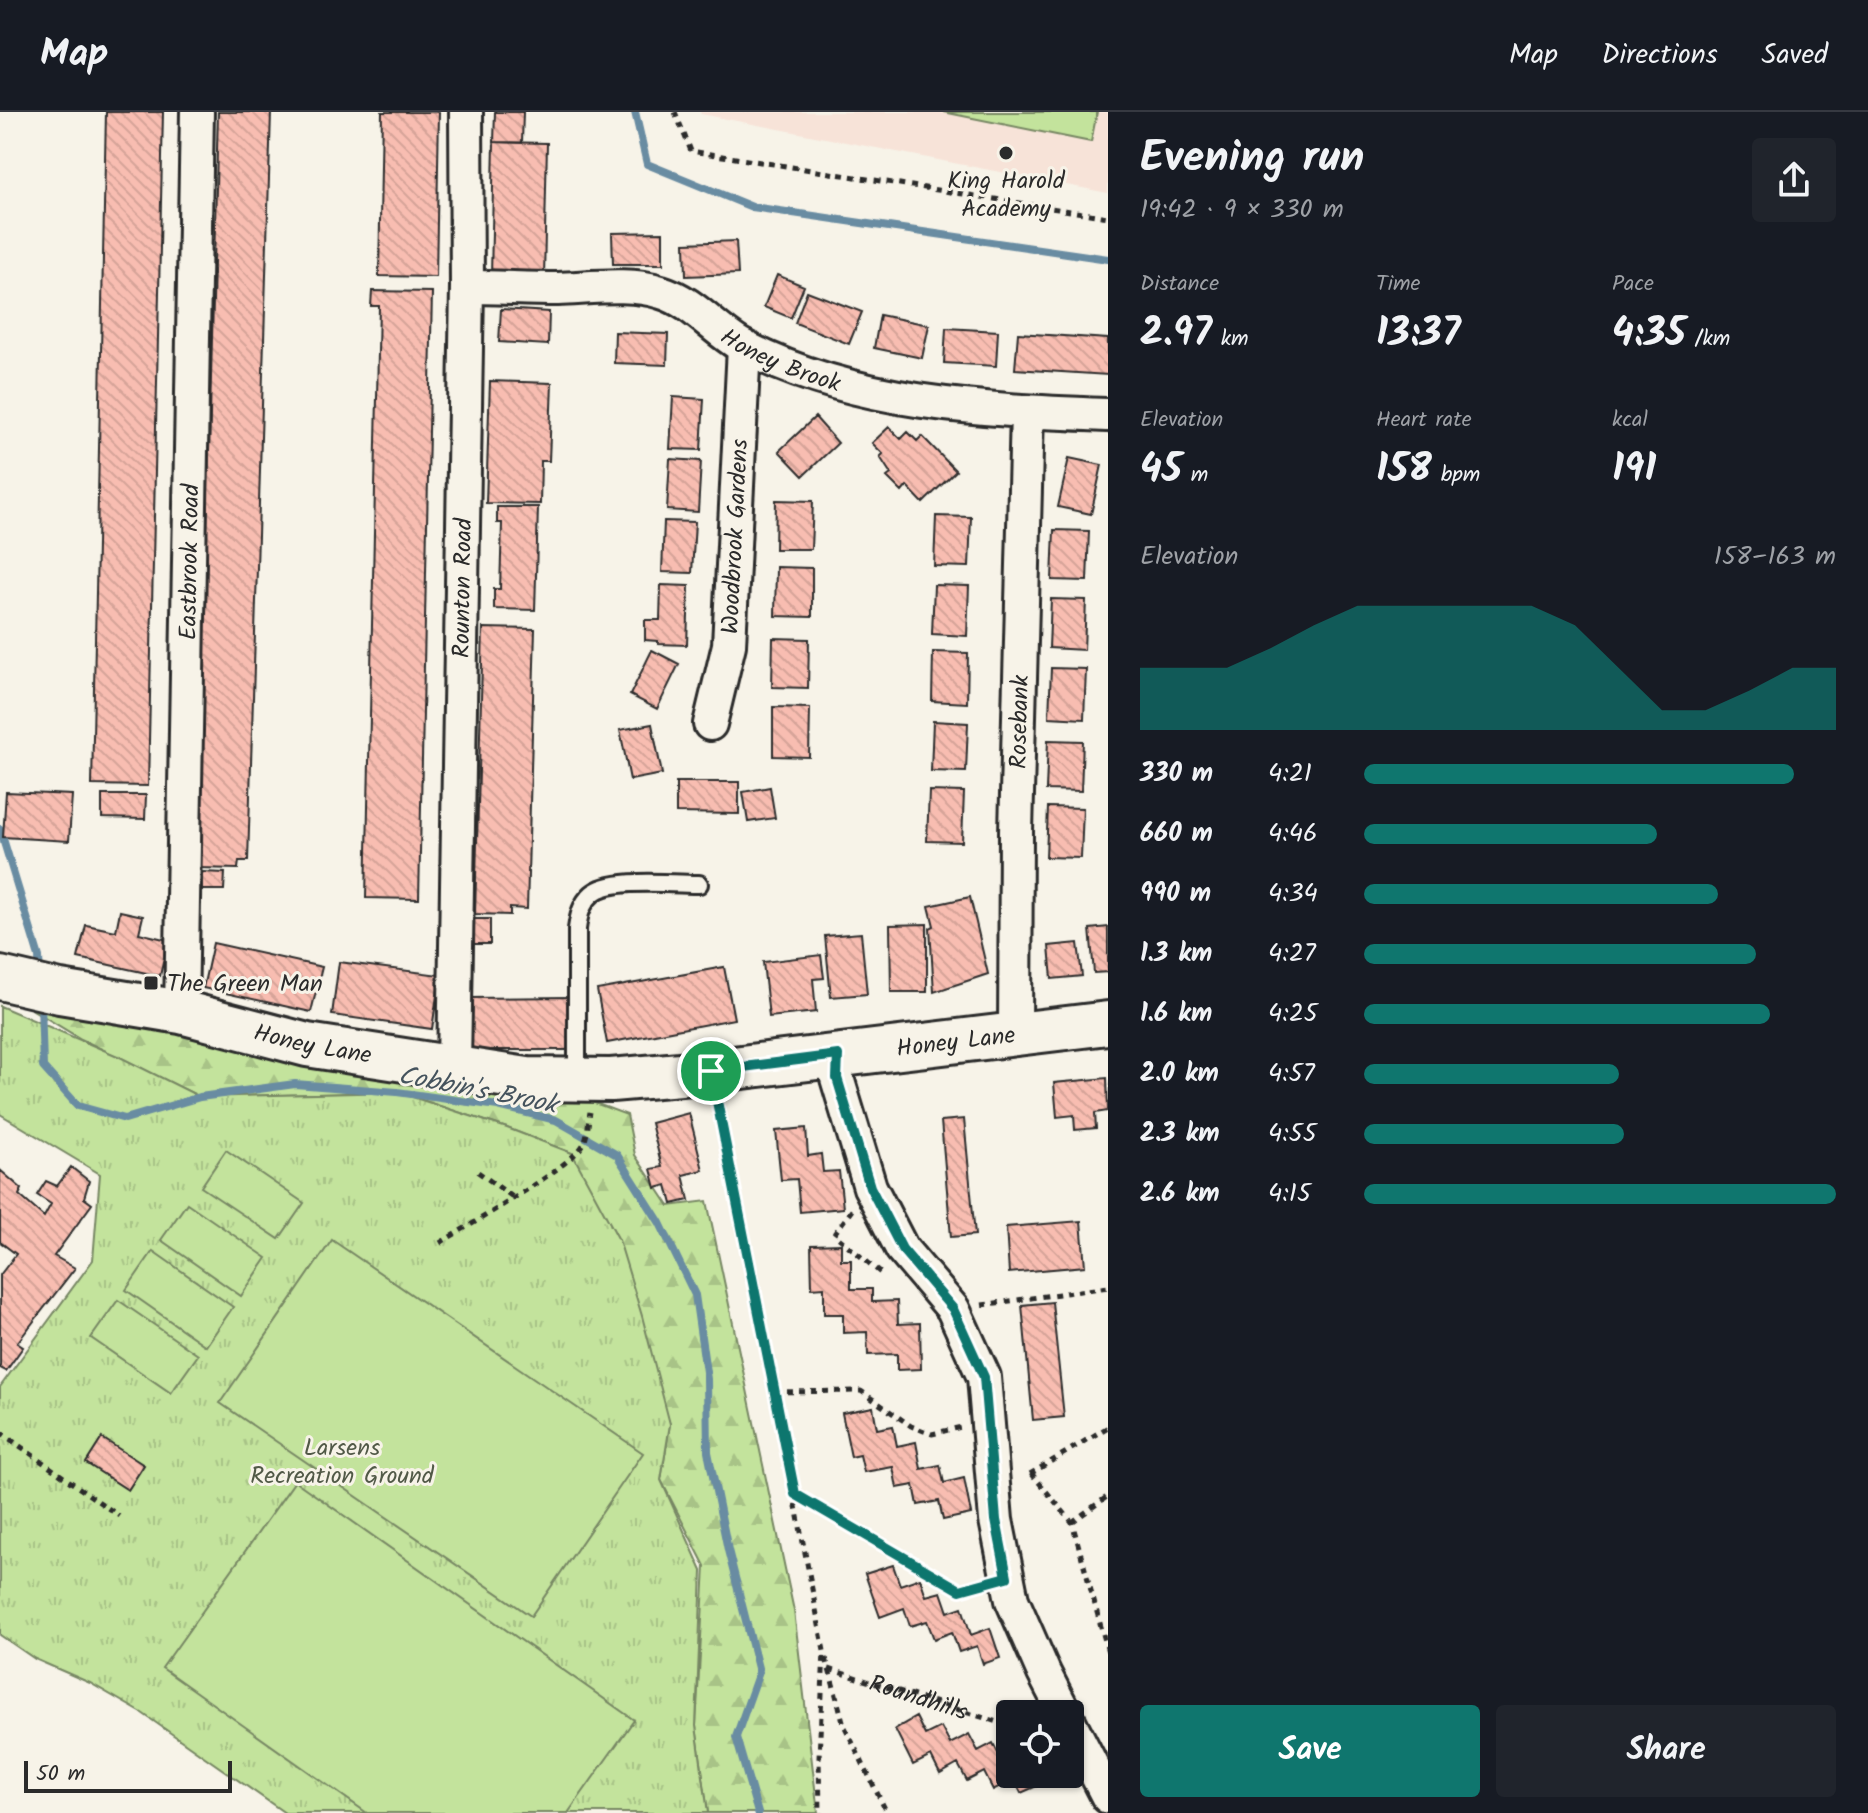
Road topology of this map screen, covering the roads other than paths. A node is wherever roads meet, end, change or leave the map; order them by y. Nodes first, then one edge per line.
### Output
1 (197, 112) edge
2 (466, 112) edge
3 (467, 287) junction
4 (744, 347) junction
5 (1027, 412) junction
6 (1108, 415) edge
7 (710, 724) dead end
8 (699, 884) dead end
9 (8, 980) edge
10 (181, 1012) junction
11 (1108, 1023) edge
12 (1015, 1034) junction
13 (838, 1055) junction
14 (454, 1066) junction
15 (577, 1079) junction
16 (1058, 1700) edge
17 (1084, 1747) edge
18 (1105, 1784) edge

1 - 10 street, Eastbrook Road
2 - 3 street, Rounton Road
3 - 4 street, Honey Brook
3 - 14 street, Rounton Road
4 - 5 street, Honey Brook
4 - 7 street, Woodbrook Gardens
5 - 6 street, Honey Brook
5 - 12 street, Rosebank
8 - 15 lane
9 - 10 street, Honey Lane
10 - 14 street, Honey Lane
11 - 12 street, Honey Lane
12 - 13 street, Honey Lane
13 - 15 street, Honey Lane
13 - 16 street
14 - 15 street, Honey Lane
17 - 18 street

